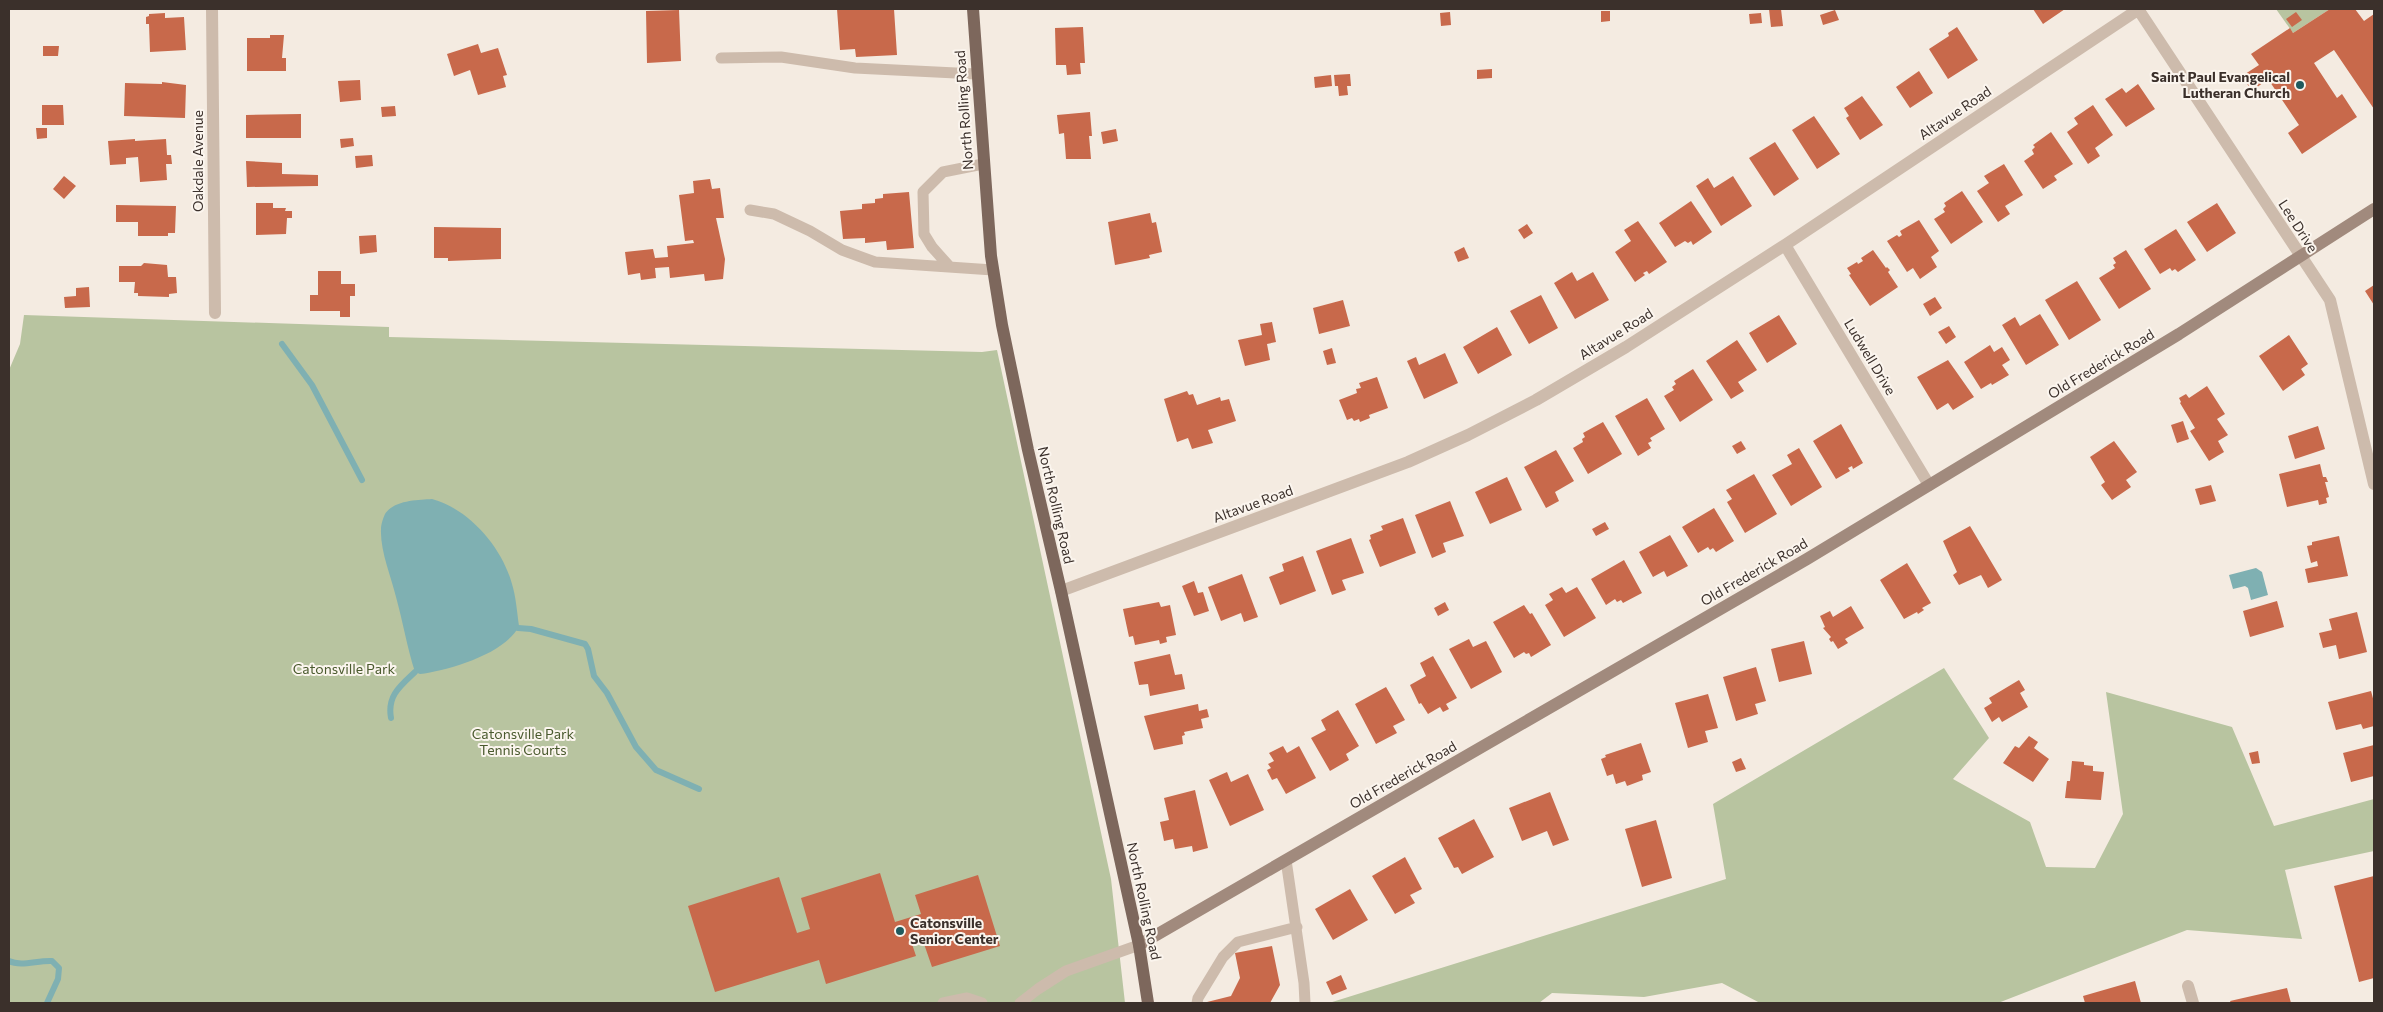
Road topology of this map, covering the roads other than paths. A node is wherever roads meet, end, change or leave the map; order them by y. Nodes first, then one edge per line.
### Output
1 (212, 9) edge
2 (973, 9) edge
3 (2138, 9) edge
4 (721, 58) dead end
5 (976, 74) junction
6 (983, 164) junction
7 (2374, 209) edge
8 (750, 210) dead end
9 (1785, 245) junction
10 (2300, 256) junction
11 (949, 266) junction
12 (993, 270) junction
13 (214, 313) dead end
14 (2374, 484) edge
15 (1929, 485) junction
16 (1061, 591) junction
17 (1286, 860) junction
18 (1297, 927) junction
19 (1139, 945) junction
20 (2188, 986) dead end
21 (944, 1003) edge
22 (982, 1003) edge
23 (1020, 1003) edge
24 (1148, 1003) edge
25 (1197, 1003) edge
26 (1305, 1003) edge
27 (2193, 1003) edge

1 - 13 street, Oakdale Avenue
2 - 5 main road, North Rolling Road
3 - 9 street, Altavue Road
3 - 10 street, Lee Drive
4 - 5 lane
5 - 6 main road, North Rolling Road
6 - 11 lane
6 - 12 main road, North Rolling Road
7 - 10 street, Old Frederick Road
8 - 11 lane
9 - 15 street, Ludwell Drive
9 - 16 street, Altavue Road
10 - 14 street, Lee Drive
10 - 15 street, Old Frederick Road
11 - 12 lane
12 - 16 main road, North Rolling Road
15 - 17 street, Old Frederick Road
16 - 19 main road, North Rolling Road
17 - 18 lane
17 - 19 street, Old Frederick Road
18 - 25 lane
18 - 26 lane
19 - 23 lane
19 - 24 main road, North Rolling Road
20 - 27 street
21 - 22 lane

